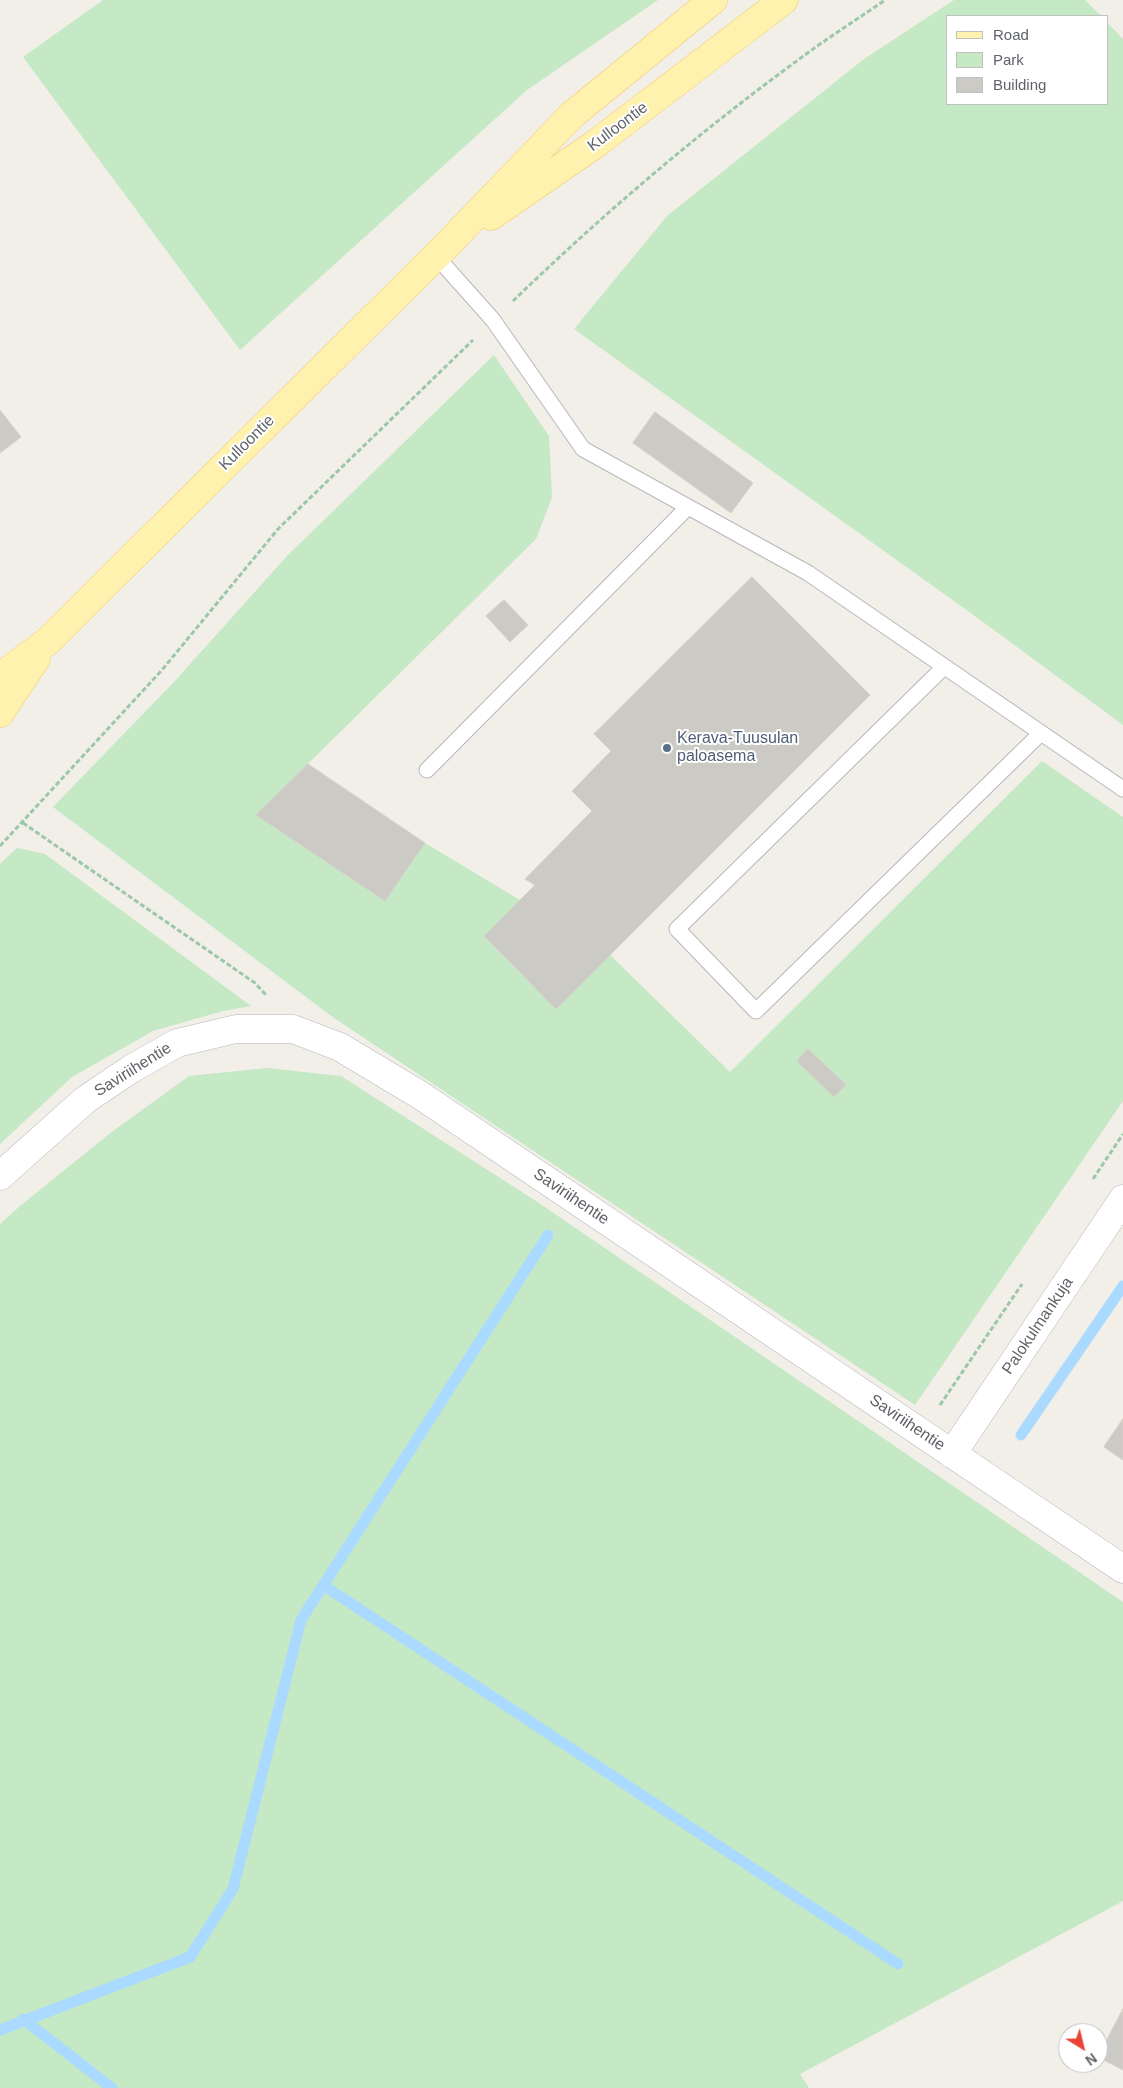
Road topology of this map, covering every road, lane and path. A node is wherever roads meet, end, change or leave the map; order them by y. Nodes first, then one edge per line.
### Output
1 (713, 0) edge
2 (784, 0) edge
3 (885, 0) edge
4 (441, 251) junction
5 (493, 320) junction
6 (688, 507) junction
7 (48, 641) junction
8 (944, 667) junction
9 (0, 677) edge
10 (0, 713) edge
11 (1042, 733) junction
12 (427, 770) dead end
13 (1123, 789) edge
14 (23, 823) junction
15 (0, 846) edge
16 (293, 1029) junction
17 (0, 1176) edge
18 (1123, 1199) edge
19 (952, 1454) junction
20 (1123, 1569) edge

1 - 4 main road, Kulloontie
2 - 4 main road, Kulloontie
3 - 5 path
4 - 5 lane
4 - 7 main road, Kulloontie
5 - 6 lane
5 - 14 path
6 - 8 lane
6 - 12 lane
7 - 9 main road, Kulloontie
7 - 10 main road, Kulloontie
8 - 11 lane
8 - 11 lane
11 - 13 lane
14 - 15 path
14 - 16 path
16 - 17 street, Saviriihentie
16 - 19 street, Saviriihentie
18 - 19 street, Palokulmankuja
19 - 20 street, Saviriihentie

